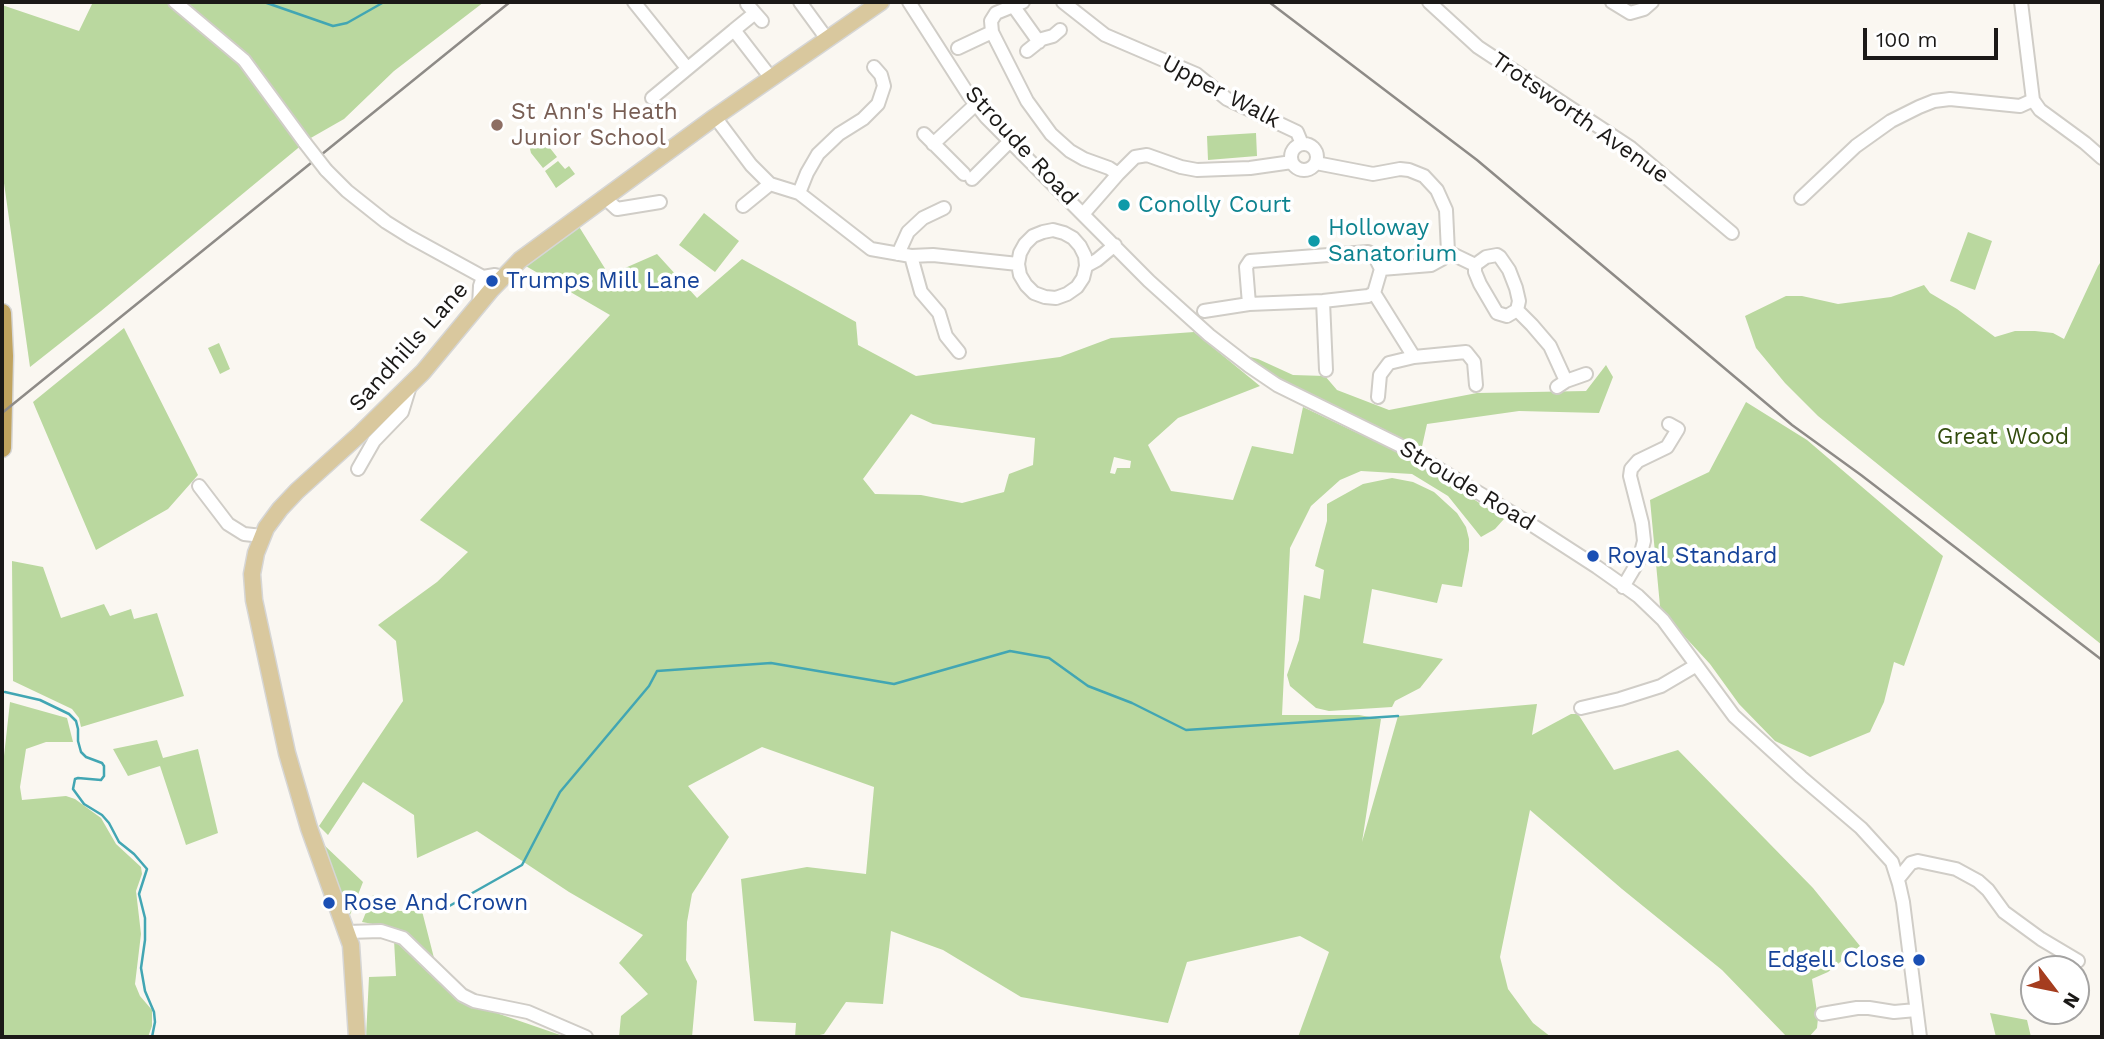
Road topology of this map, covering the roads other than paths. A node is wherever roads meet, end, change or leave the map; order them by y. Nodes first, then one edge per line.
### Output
1 (174, 2) edge
2 (634, 2) edge
3 (800, 2) edge
4 (881, 2) edge
5 (909, 2) edge
6 (1063, 2) edge
7 (1429, 2) edge
8 (1612, 2) edge
9 (1652, 2) edge
10 (2021, 2) edge
11 (1018, 4) edge
12 (754, 13) dead end
13 (734, 30) junction
14 (1060, 30) dead end
15 (992, 32) junction
16 (827, 39) junction
17 (1039, 42) junction
18 (958, 48) dead end
19 (1027, 51) dead end
20 (874, 67) dead end
21 (687, 68) junction
22 (771, 78) junction
23 (652, 98) dead end
24 (2033, 100) junction
25 (976, 104) junction
26 (715, 117) junction
27 (1010, 141) junction
28 (1302, 144) junction
29 (2102, 158) edge
30 (1292, 162) junction
31 (1315, 163) junction
32 (1118, 174) junction
33 (770, 184) junction
34 (799, 193) junction
35 (605, 198) junction
36 (1801, 198) dead end
37 (660, 202) dead end
38 (743, 206) dead end
39 (944, 208) dead end
40 (1084, 213) junction
41 (1732, 233) dead end
42 (1115, 245) junction
43 (1448, 251) junction
44 (905, 255) junction
45 (1018, 264) junction
46 (1475, 265) junction
47 (1086, 267) junction
48 (1381, 269) junction
49 (483, 277) junction
50 (503, 277) junction
51 (1374, 293) junction
52 (1323, 301) junction
53 (1249, 304) junction
54 (479, 306) junction
55 (1517, 310) junction
56 (1204, 311) dead end
57 (2, 313) edge
58 (959, 352) dead end
59 (1414, 357) junction
60 (1326, 370) dead end
61 (1586, 374) dead end
62 (410, 385) junction
63 (1476, 385) dead end
64 (1378, 397) dead end
65 (1670, 424) dead end
66 (2, 448) edge
67 (358, 468) dead end
68 (199, 486) dead end
69 (262, 536) junction
70 (1623, 587) junction
71 (1695, 666) junction
72 (1581, 708) dead end
73 (1892, 862) junction
74 (1912, 863) junction
75 (1898, 879) junction
76 (347, 932) junction
77 (2068, 955) edge
78 (1916, 1010) junction
79 (1822, 1014) dead end
80 (357, 1037) edge
81 (586, 1037) edge
82 (1920, 1037) edge

1 - 49 street, bridge
2 - 21 street
3 - 16 street
4 - 16 main road, Sandhills Lane
5 - 25 street, Stroude Road
6 - 28 street, Upper Walk
7 - 41 street, Trotsworth Avenue
8 - 9 street
10 - 24 street
11 - 15 street
11 - 17 street
12 - 13 street
13 - 21 street
13 - 22 street
14 - 17 street
15 - 18 street
15 - 32 street
16 - 22 main road, Sandhills Lane
17 - 19 street
20 - 34 street
21 - 23 street
22 - 26 main road, Sandhills Lane
24 - 29 street
24 - 36 street
25 - 27 street, Stroude Road
25 - 27 street
26 - 33 street
26 - 35 main road, Sandhills Lane
27 - 40 street, Stroude Road
28 - 30 street
28 - 31 street
30 - 31 street
30 - 32 street
31 - 43 street
32 - 40 street
33 - 34 street
33 - 38 street
34 - 44 street
35 - 37 street
35 - 50 main road, Sandhills Lane
39 - 44 street
40 - 42 street, Stroude Road
42 - 47 street
42 - 70 street, Stroude Road
43 - 46 street
43 - 48 street
44 - 45 street
44 - 58 street
45 - 47 street
45 - 47 street
46 - 55 street
46 - 55 street
48 - 51 street
48 - 53 street
49 - 50 street
49 - 54 street
50 - 54 main road, Sandhills Lane
51 - 52 street
51 - 59 street
52 - 53 street
52 - 60 street
53 - 56 street
54 - 62 main road, Sandhills Lane
55 - 61 street
57 - 66 highway
59 - 63 street
59 - 64 street
62 - 67 street
62 - 69 main road, Sandhills Lane
65 - 70 street
68 - 69 street
69 - 76 main road, Sandhills Lane
70 - 71 street, Stroude Road
71 - 72 street
71 - 73 street, Stroude Road
73 - 74 street
73 - 75 street, Stroude Road
74 - 75 street
74 - 77 street
75 - 78 street, Stroude Road
76 - 80 main road, Sandhills Lane
76 - 81 street
78 - 79 street
78 - 82 street, Stroude Road

